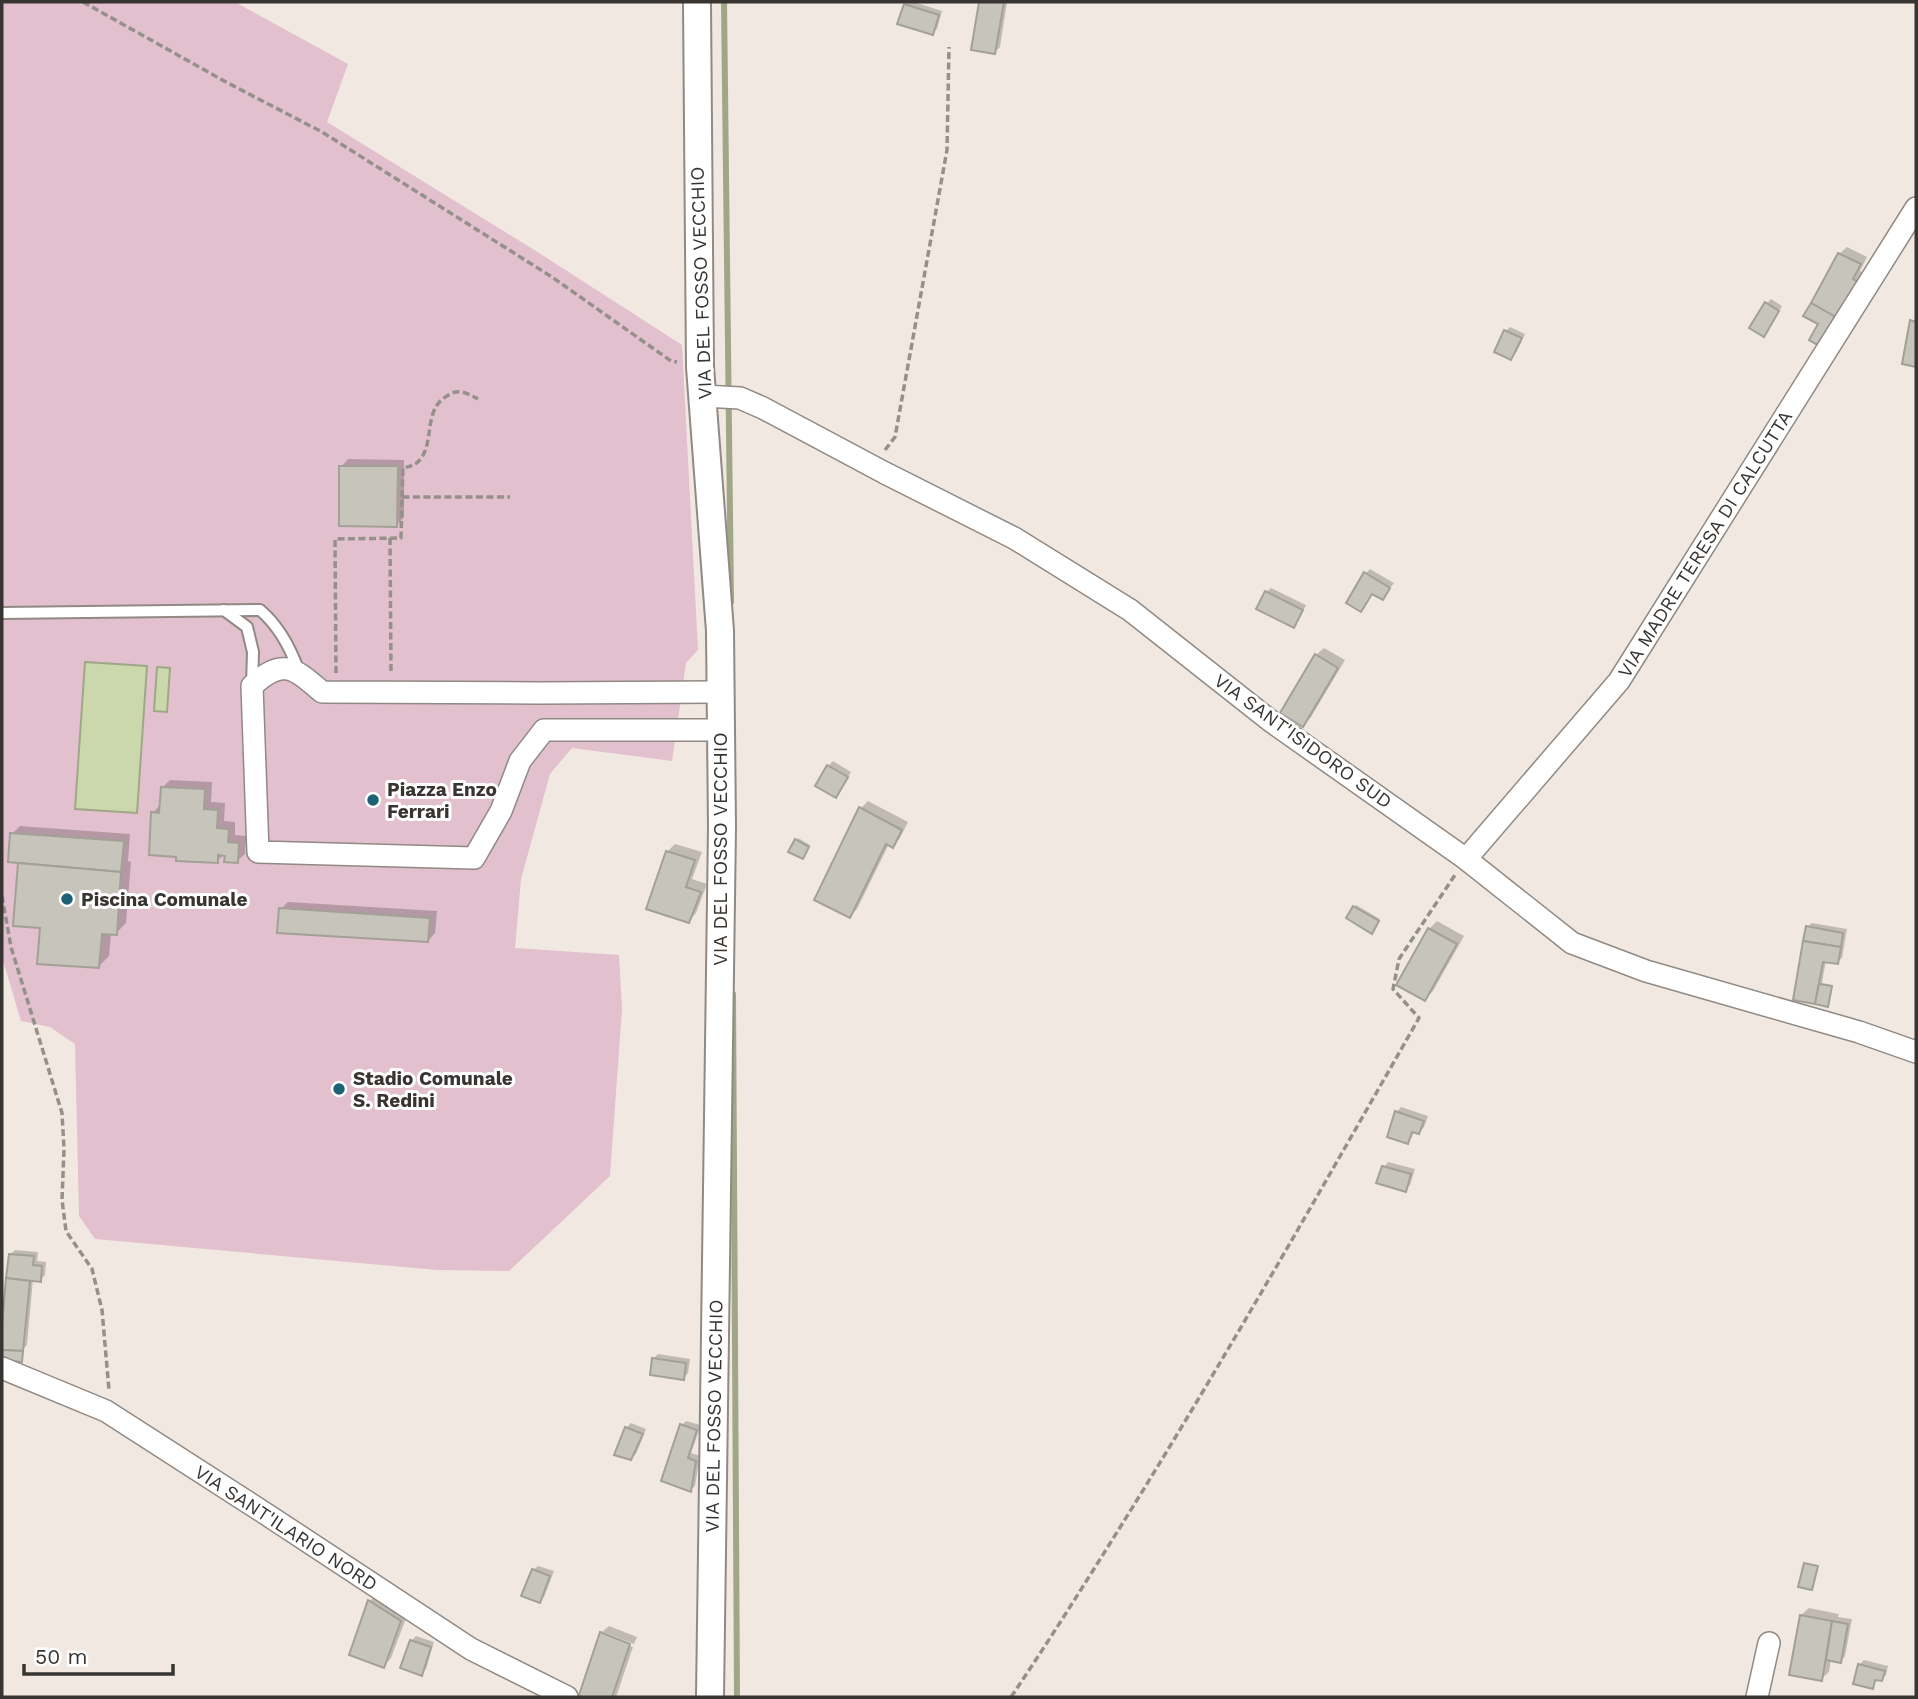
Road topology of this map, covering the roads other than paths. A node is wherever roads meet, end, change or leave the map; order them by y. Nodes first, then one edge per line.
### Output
1 (697, 2) edge
2 (1916, 208) edge
3 (721, 397) junction
4 (224, 610) junction
5 (2, 613) edge
6 (299, 672) junction
7 (253, 686) junction
8 (720, 692) junction
9 (538, 693) junction
10 (544, 730) junction
11 (720, 730) junction
12 (1466, 859) junction
13 (1916, 1052) edge
14 (2, 1368) edge
15 (1769, 1643) dead end
16 (567, 1697) edge
17 (710, 1697) edge
18 (1756, 1697) edge

1 - 3 street, VIA DEL FOSSO VECCHIO
2 - 12 street, VIA MADRE TERESA DI CALCUTTA
3 - 8 street, VIA DEL FOSSO VECCHIO
3 - 12 street, VIA SANT'ISIDORO SUD
4 - 5 lane
4 - 6 lane
4 - 7 lane
6 - 7 street
6 - 9 street
7 - 10 street
8 - 9 street
8 - 11 street, VIA DEL FOSSO VECCHIO
9 - 10 street
10 - 11 street
11 - 17 street, VIA DEL FOSSO VECCHIO
12 - 13 street, VIA SANT'ISIDORO SUD
14 - 16 street, VIA SANT'ILARIO NORD
15 - 18 street

